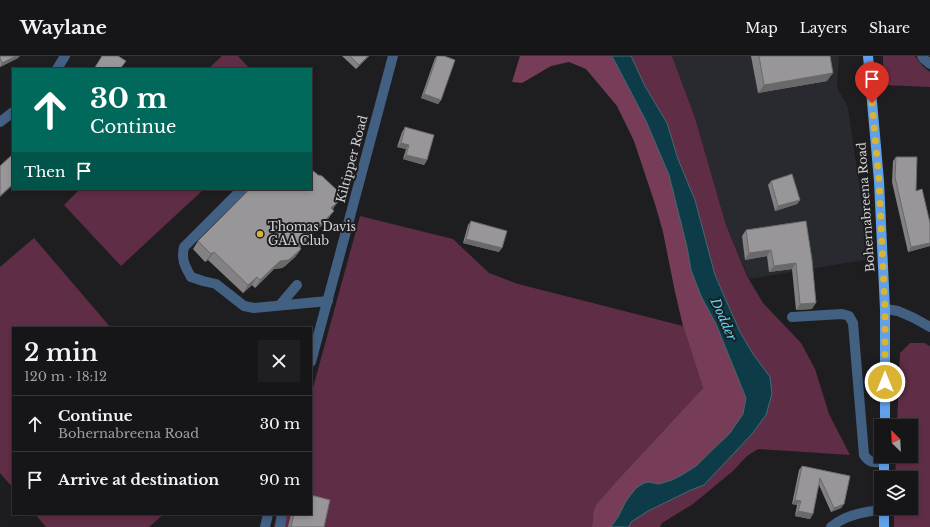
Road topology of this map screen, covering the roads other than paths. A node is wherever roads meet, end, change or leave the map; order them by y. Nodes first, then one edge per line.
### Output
1 (65, 56) edge
2 (393, 56) edge
3 (868, 56) edge
4 (922, 56) edge
5 (930, 64) edge
6 (58, 68) edge
7 (12, 113) edge
8 (0, 122) edge
9 (241, 190) edge
10 (297, 285) dead end
11 (328, 301) junction
12 (280, 305) junction
13 (885, 309) junction
14 (792, 317) dead end
15 (930, 326) edge
16 (312, 358) edge
17 (885, 419) edge
18 (874, 462) edge
19 (874, 511) edge
20 (268, 515) edge
21 (282, 515) edge
22 (884, 515) edge
23 (265, 527) edge
24 (280, 527) edge
25 (831, 527) edge
26 (884, 527) edge

1 - 6 street
2 - 11 street, Kiltipper Road
3 - 13 main road, Bohernabreena Road
4 - 5 street
7 - 8 street
9 - 12 street
10 - 12 street
11 - 12 street
11 - 16 street, Kiltipper Road
13 - 15 street
13 - 17 main road, Bohernabreena Road
14 - 18 street
19 - 25 street
20 - 23 street
21 - 24 street
22 - 26 main road

